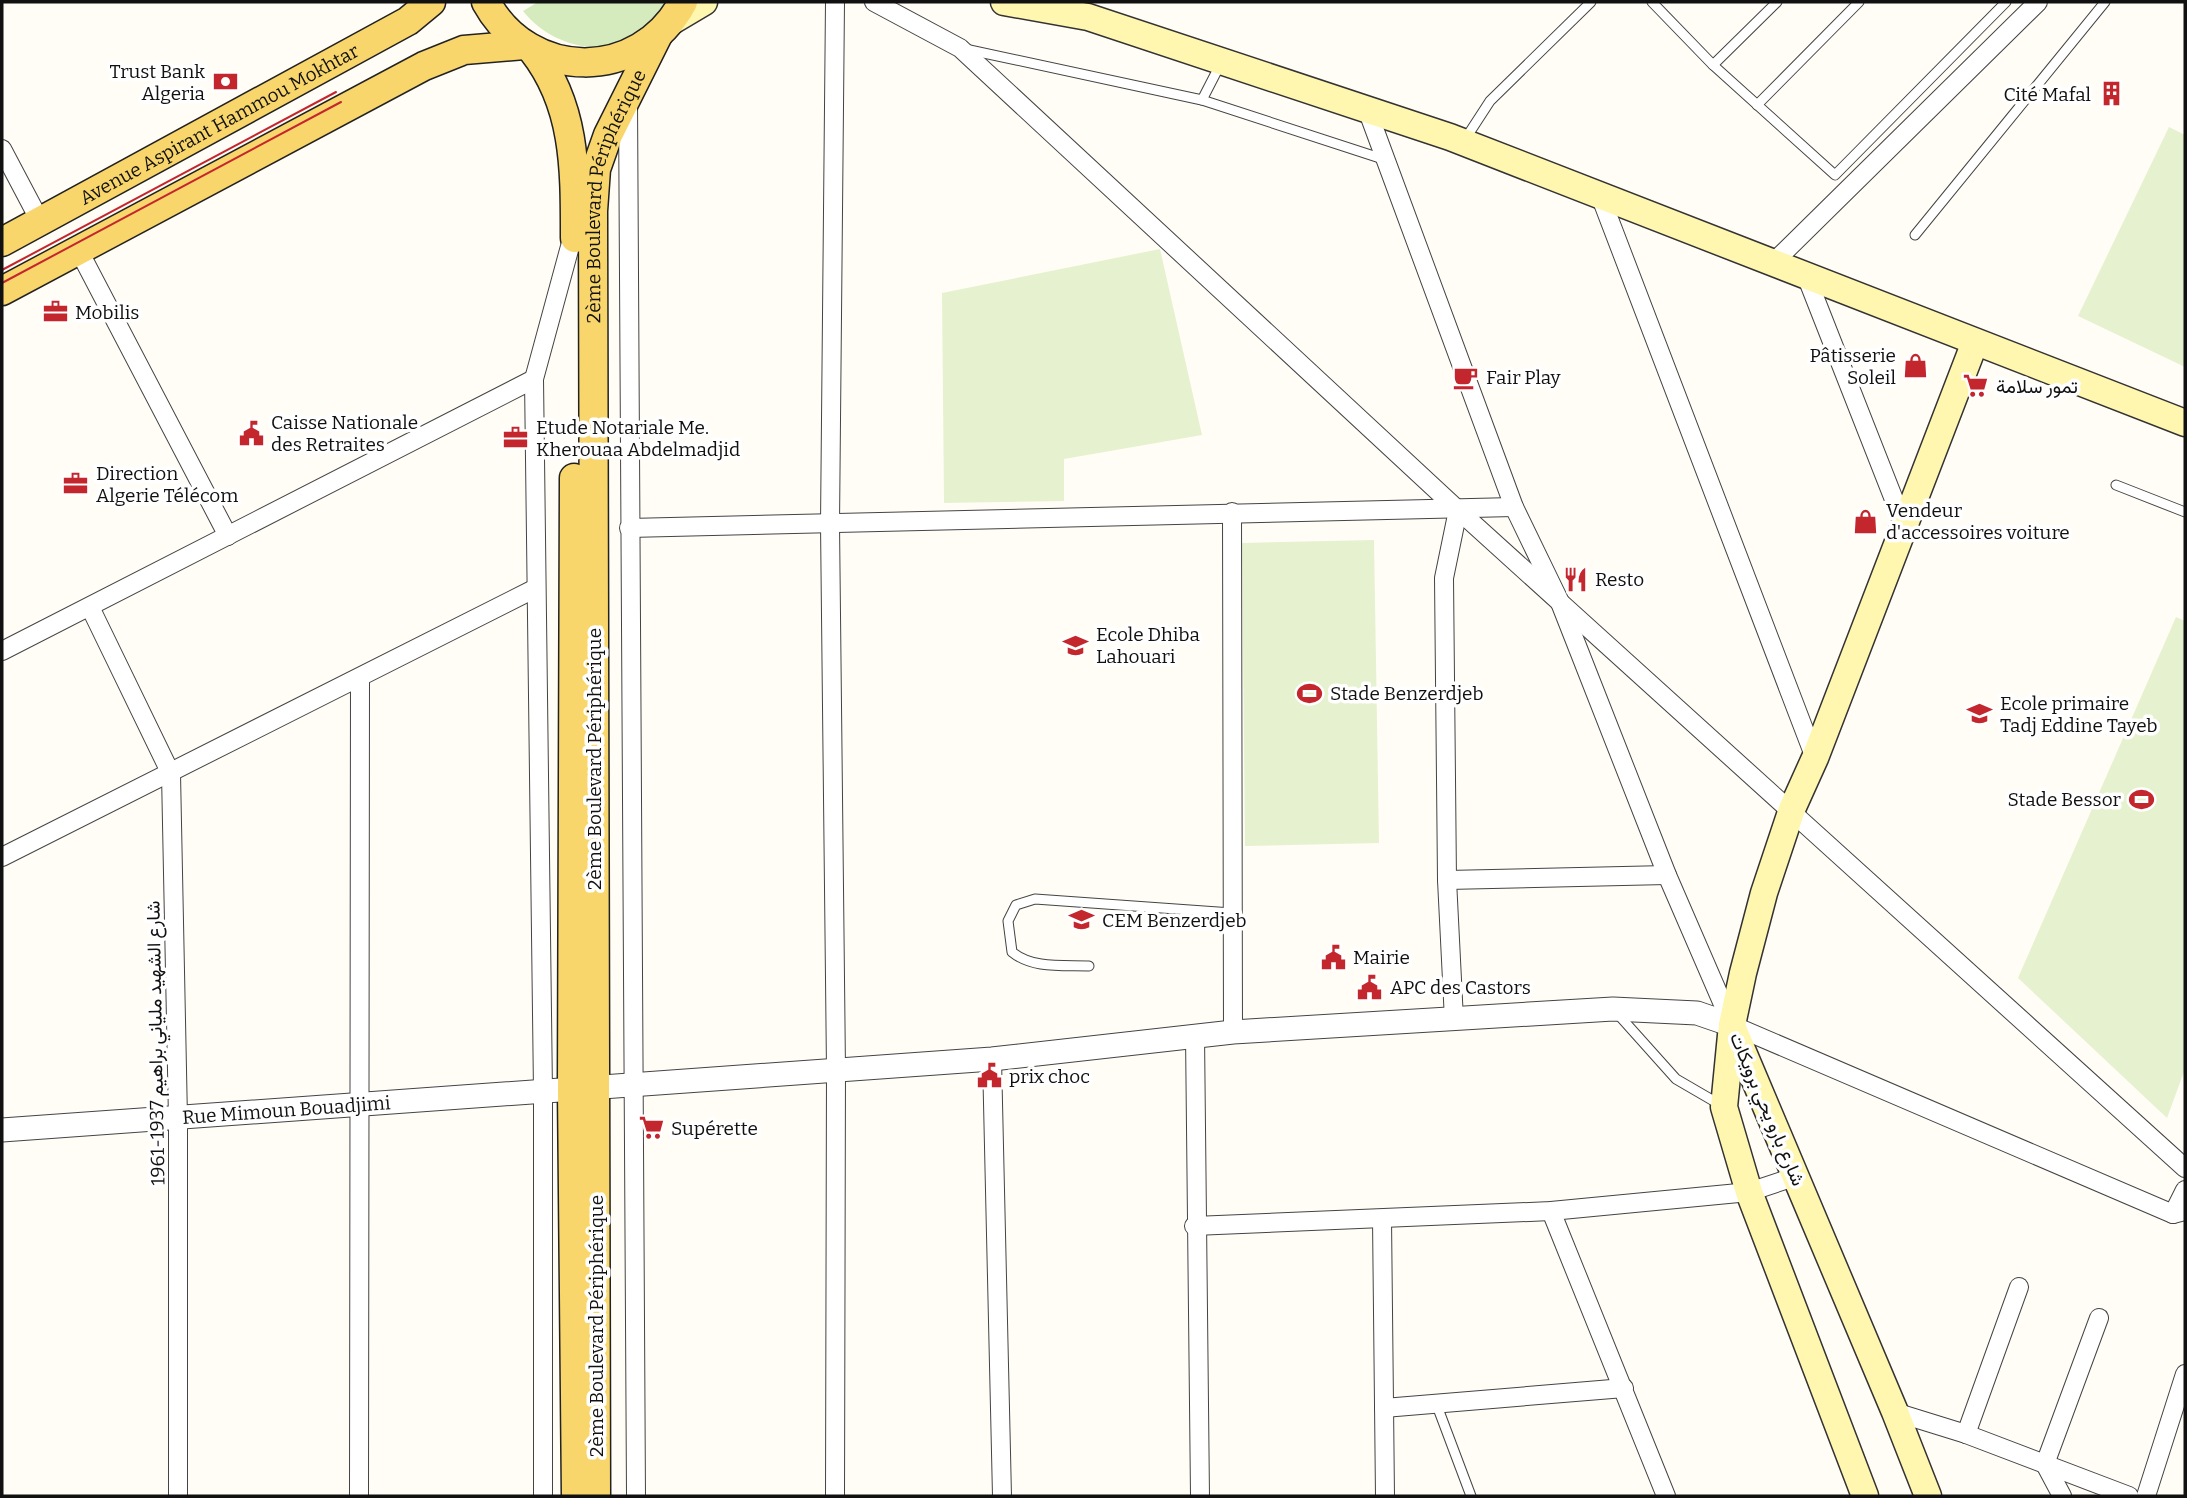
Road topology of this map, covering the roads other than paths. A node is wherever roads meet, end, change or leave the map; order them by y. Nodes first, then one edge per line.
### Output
1 (431, 2) edge
2 (486, 2) edge
3 (704, 2) edge
4 (835, 2) edge
5 (874, 2) edge
6 (1008, 2) edge
7 (1591, 2) edge
8 (1652, 2) edge
9 (1777, 2) edge
10 (1859, 2) edge
11 (2006, 2) edge
12 (2038, 2) edge
13 (2105, 2) edge
14 (671, 19) edge
15 (528, 48) junction
16 (960, 48) junction
17 (1222, 62) junction
18 (1713, 65) junction
19 (628, 91) junction
20 (1202, 100) junction
21 (1757, 105) junction
22 (1368, 112) junction
23 (1464, 142) junction
24 (2, 149) edge
25 (1386, 160) junction
26 (1601, 198) junction
27 (40, 221) junction
28 (575, 226) junction
29 (1915, 235) dead end
30 (2, 242) edge
31 (78, 249) junction
32 (1775, 261) junction
33 (1805, 273) junction
34 (2, 291) edge
35 (1975, 342) junction
36 (534, 379) junction
37 (2185, 423) edge
38 (2116, 485) dead end
39 (1514, 507) junction
40 (1458, 510) junction
41 (1232, 512) junction
42 (2185, 512) edge
43 (830, 524) junction
44 (1904, 525) junction
45 (629, 528) junction
46 (228, 536) junction
47 (536, 588) junction
48 (1559, 600) junction
49 (90, 607) junction
50 (2, 651) edge
51 (360, 679) junction
52 (1815, 758) junction
53 (171, 774) junction
54 (1792, 809) junction
55 (2, 857) edge
56 (1667, 875) junction
57 (1447, 880) junction
58 (1232, 913) junction
59 (1089, 966) dead end
60 (1613, 1009) junction
61 (1454, 1020) junction
62 (1732, 1025) junction
63 (1233, 1032) junction
64 (1195, 1035) junction
65 (992, 1059) junction
66 (836, 1070) junction
67 (635, 1086) junction
68 (583, 1090) junction
69 (543, 1092) junction
70 (358, 1106) junction
71 (1724, 1107) junction
72 (178, 1119) junction
73 (2, 1130) edge
74 (2185, 1168) edge
75 (1797, 1176) junction
76 (2185, 1191) edge
77 (1749, 1192) junction
78 (1551, 1211) junction
79 (2179, 1212) edge
80 (1382, 1219) junction
81 (1194, 1226) junction
82 (2019, 1287) dead end
83 (2099, 1318) dead end
84 (2185, 1374) edge
85 (1624, 1388) junction
86 (1435, 1402) junction
87 (1384, 1408) junction
88 (1895, 1412) junction
89 (1966, 1434) junction
90 (2045, 1464) junction
91 (178, 1496) edge
92 (359, 1496) edge
93 (543, 1496) edge
94 (576, 1496) edge
95 (596, 1496) edge
96 (636, 1496) edge
97 (835, 1496) edge
98 (1002, 1496) edge
99 (1200, 1496) edge
100 (1385, 1496) edge
101 (1471, 1496) edge
102 (1665, 1496) edge
103 (1865, 1496) edge
104 (1928, 1496) edge
105 (2062, 1496) edge
106 (2129, 1496) edge
107 (2146, 1496) edge

1 - 27 main road, Avenue Aspirant Hammou Mokhtar
2 - 15 main road, 2ème Boulevard Périphérique
3 - 14 main road
4 - 43 street
5 - 16 street
6 - 17 main road
7 - 23 lane
8 - 18 lane
9 - 18 lane
10 - 21 lane
11 - 21 lane
12 - 32 street
13 - 29 lane
14 - 15 main road
14 - 19 main road, 2ème Boulevard Périphérique
15 - 28 main road, 2ème Boulevard Périphérique
15 - 31 main road
16 - 20 lane
16 - 40 street
17 - 20 lane
17 - 22 main road
18 - 21 lane
19 - 45 street
19 - 68 main road, 2ème Boulevard Périphérique
20 - 25 lane
22 - 23 main road
22 - 25 street
23 - 26 main road
24 - 27 street
25 - 39 street
26 - 32 main road
26 - 52 street
27 - 30 main road, Avenue Aspirant Hammou Mokhtar
28 - 36 street
28 - 68 main road, 2ème Boulevard Périphérique
31 - 34 main road
31 - 46 street
32 - 33 main road
33 - 35 main road
33 - 44 street
35 - 37 main road
35 - 44 main road
36 - 46 street
36 - 47 street
38 - 42 lane
39 - 40 street
39 - 48 street
40 - 41 street
40 - 48 street
40 - 57 street
41 - 43 street
41 - 58 street
43 - 45 street
43 - 66 street
44 - 52 main road
45 - 67 street
46 - 49 street
47 - 51 street
47 - 69 street
48 - 54 street
48 - 56 street
49 - 50 street
49 - 53 street, شارع الشهيد ملياني براهيم 1937-1961
51 - 53 street
51 - 70 street
52 - 54 main road
53 - 55 street
53 - 72 street, شارع الشهيد ملياني براهيم 1937-1961
54 - 62 main road
54 - 74 street
56 - 57 street
56 - 62 street
57 - 61 street
58 - 59 lane
58 - 63 street
60 - 61 street, Rue Mimoun Bouadjimi
60 - 62 street, Rue Mimoun Bouadjimi
60 - 71 lane
61 - 63 street, Rue Mimoun Bouadjimi
62 - 71 main road, شارع بارو يحي برويكات
62 - 75 main road, شارع بارو يحي برويكات
62 - 79 street
63 - 64 street, Rue Mimoun Bouadjimi
64 - 65 street, Rue Mimoun Bouadjimi
64 - 81 street
65 - 66 street, Rue Mimoun Bouadjimi
65 - 98 street
66 - 67 street, Rue Mimoun Bouadjimi
66 - 97 street
67 - 68 street, Rue Mimoun Bouadjimi
67 - 96 street
68 - 69 street, Rue Mimoun Bouadjimi
68 - 94 main road, 2ème Boulevard Périphérique
68 - 95 main road, 2ème Boulevard Périphérique
69 - 70 street, Rue Mimoun Bouadjimi
69 - 93 street
70 - 72 street, Rue Mimoun Bouadjimi
70 - 92 street
71 - 77 main road, شارع بارو يحي برويكات
72 - 73 street, Rue Mimoun Bouadjimi
72 - 91 street, شارع الشهيد ملياني براهيم 1937-1961
75 - 77 street
75 - 88 main road, شارع بارو يحي برويكات
76 - 79 street
77 - 78 street
77 - 103 main road, شارع بارو يحي برويكات
78 - 80 street
78 - 85 street
80 - 81 street
80 - 87 street
81 - 99 street
82 - 89 street
83 - 90 street
84 - 107 street
85 - 86 street
85 - 102 street
86 - 87 street
86 - 101 lane
87 - 100 street
88 - 89 street
88 - 104 main road, شارع بارو يحي برويكات
89 - 90 street
90 - 105 street
90 - 106 street

